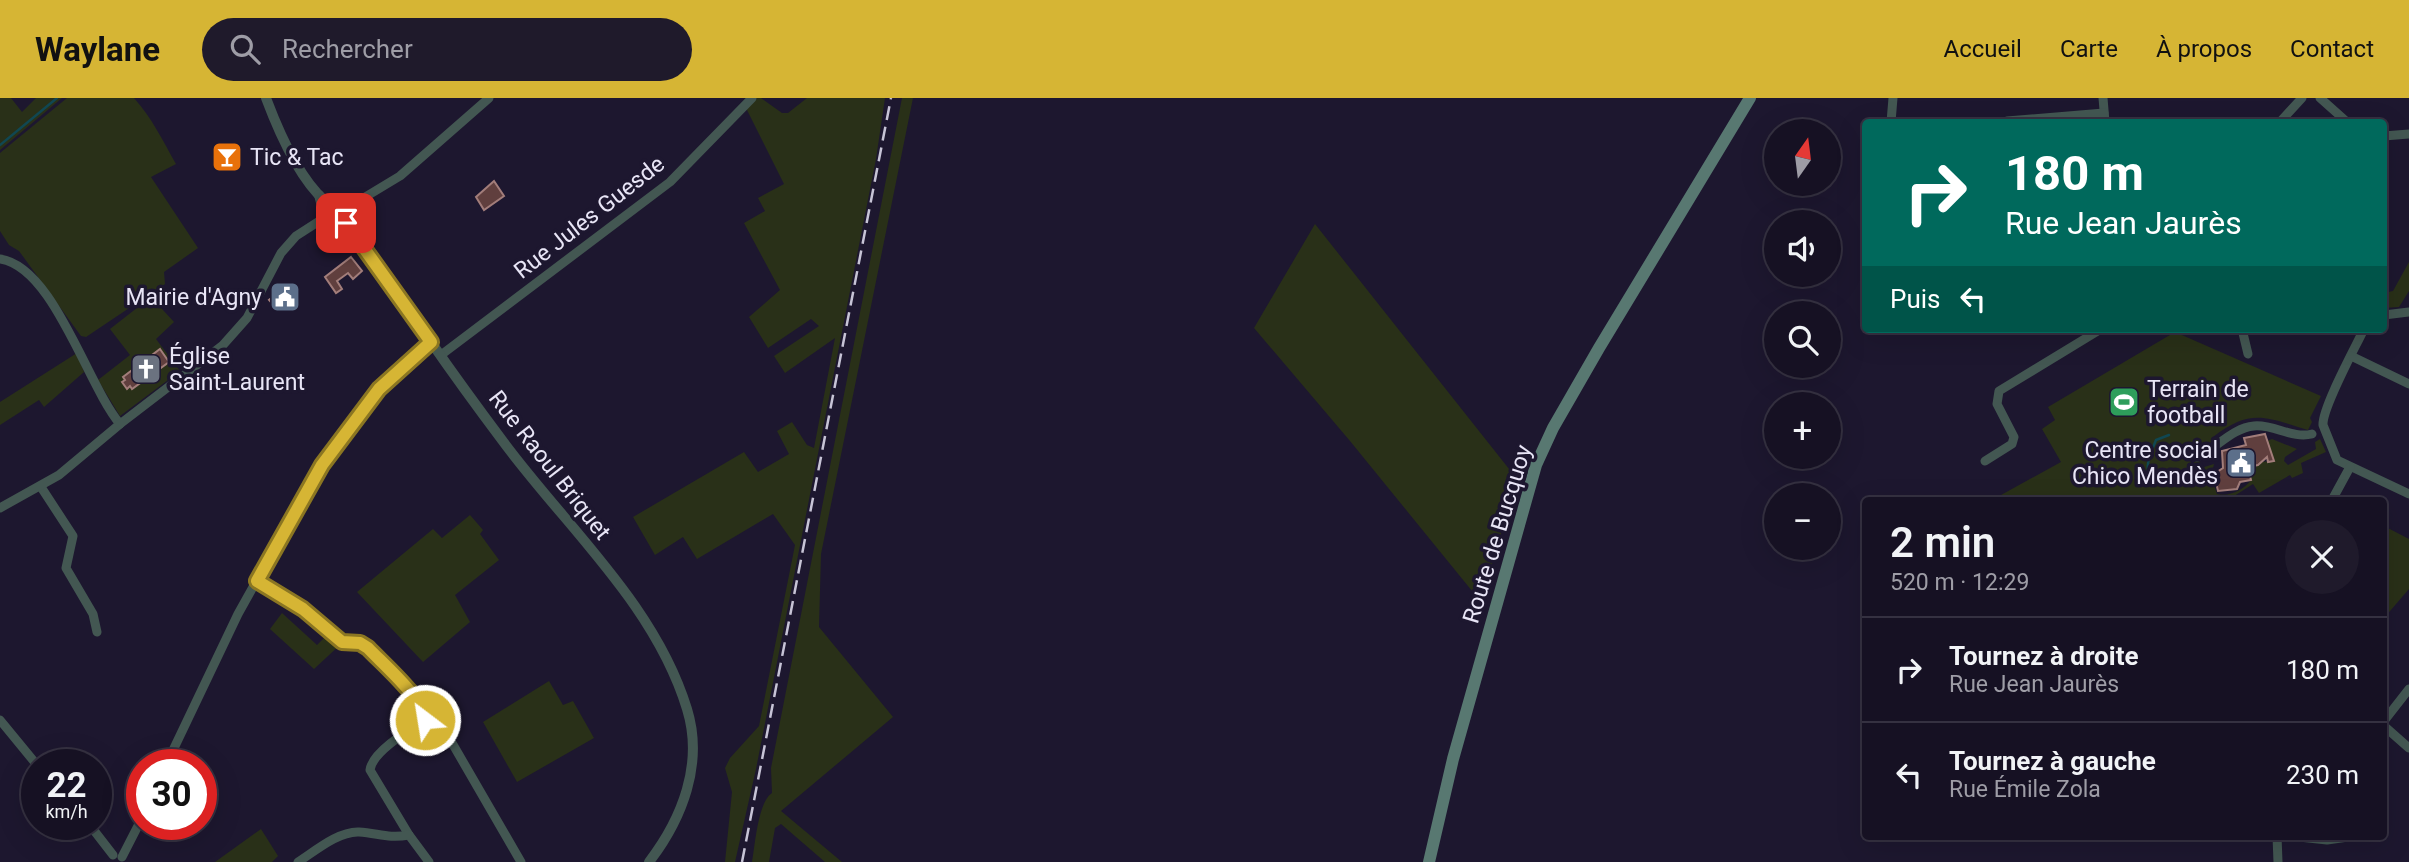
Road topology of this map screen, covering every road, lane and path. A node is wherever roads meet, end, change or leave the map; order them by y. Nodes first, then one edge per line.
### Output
1 (266, 98) edge
2 (489, 98) edge
3 (752, 98) edge
4 (1750, 98) edge
5 (1893, 98) edge
6 (2103, 98) edge
7 (2302, 98) edge
8 (2320, 98) edge
9 (2104, 118) edge
10 (1891, 119) edge
11 (2072, 119) edge
12 (2283, 119) edge
13 (2344, 119) edge
14 (2409, 134) edge
15 (2387, 136) edge
16 (333, 214) junction
17 (0, 259) edge
18 (2409, 312) edge
19 (2387, 315) edge
20 (2094, 333) edge
21 (2243, 333) edge
22 (2362, 333) edge
23 (431, 342) junction
24 (2248, 354) dead end
25 (441, 355) junction
26 (2351, 356) junction
27 (2409, 384) edge
28 (120, 424) junction
29 (2312, 435) dead end
30 (2197, 457) dead end
31 (1985, 461) dead end
32 (2350, 467) junction
33 (41, 487) junction
34 (2409, 494) edge
35 (2334, 497) edge
36 (0, 508) edge
37 (257, 581) junction
38 (97, 632) dead end
39 (2409, 689) edge
40 (0, 720) edge
41 (425, 720) junction
42 (2387, 720) edge
43 (2387, 727) edge
44 (2409, 748) edge
45 (24, 749) edge
46 (174, 749) edge
47 (409, 835) junction
48 (102, 840) edge
49 (129, 840) edge
50 (2277, 840) edge
51 (117, 859) edge
52 (298, 862) edge
53 (429, 862) edge
54 (521, 862) edge
55 (649, 862) edge
56 (1429, 862) edge
57 (2277, 862) edge

1 - 16 street, Rue Raoul Briquet
2 - 16 street
3 - 25 street, Rue Jules Guesde
4 - 56 main road, Route de Bucquoy
5 - 10 street
6 - 9 street
7 - 12 street
8 - 13 street
9 - 11 street
14 - 15 street
16 - 23 street, Rue Raoul Briquet
16 - 28 street
17 - 28 street
18 - 19 street
20 - 31 street
21 - 24 street
22 - 26 street
23 - 25 street, Rue Raoul Briquet
23 - 37 street
25 - 55 street, Rue Raoul Briquet
26 - 27 street
26 - 32 street
28 - 33 street
29 - 30 street
32 - 34 street
32 - 35 street
33 - 36 street
33 - 38 street
37 - 41 street
37 - 46 street
39 - 42 street
40 - 45 street
41 - 47 street
41 - 54 street
43 - 44 street
47 - 52 street
47 - 53 street
48 - 51 street
49 - 51 street
50 - 57 street

